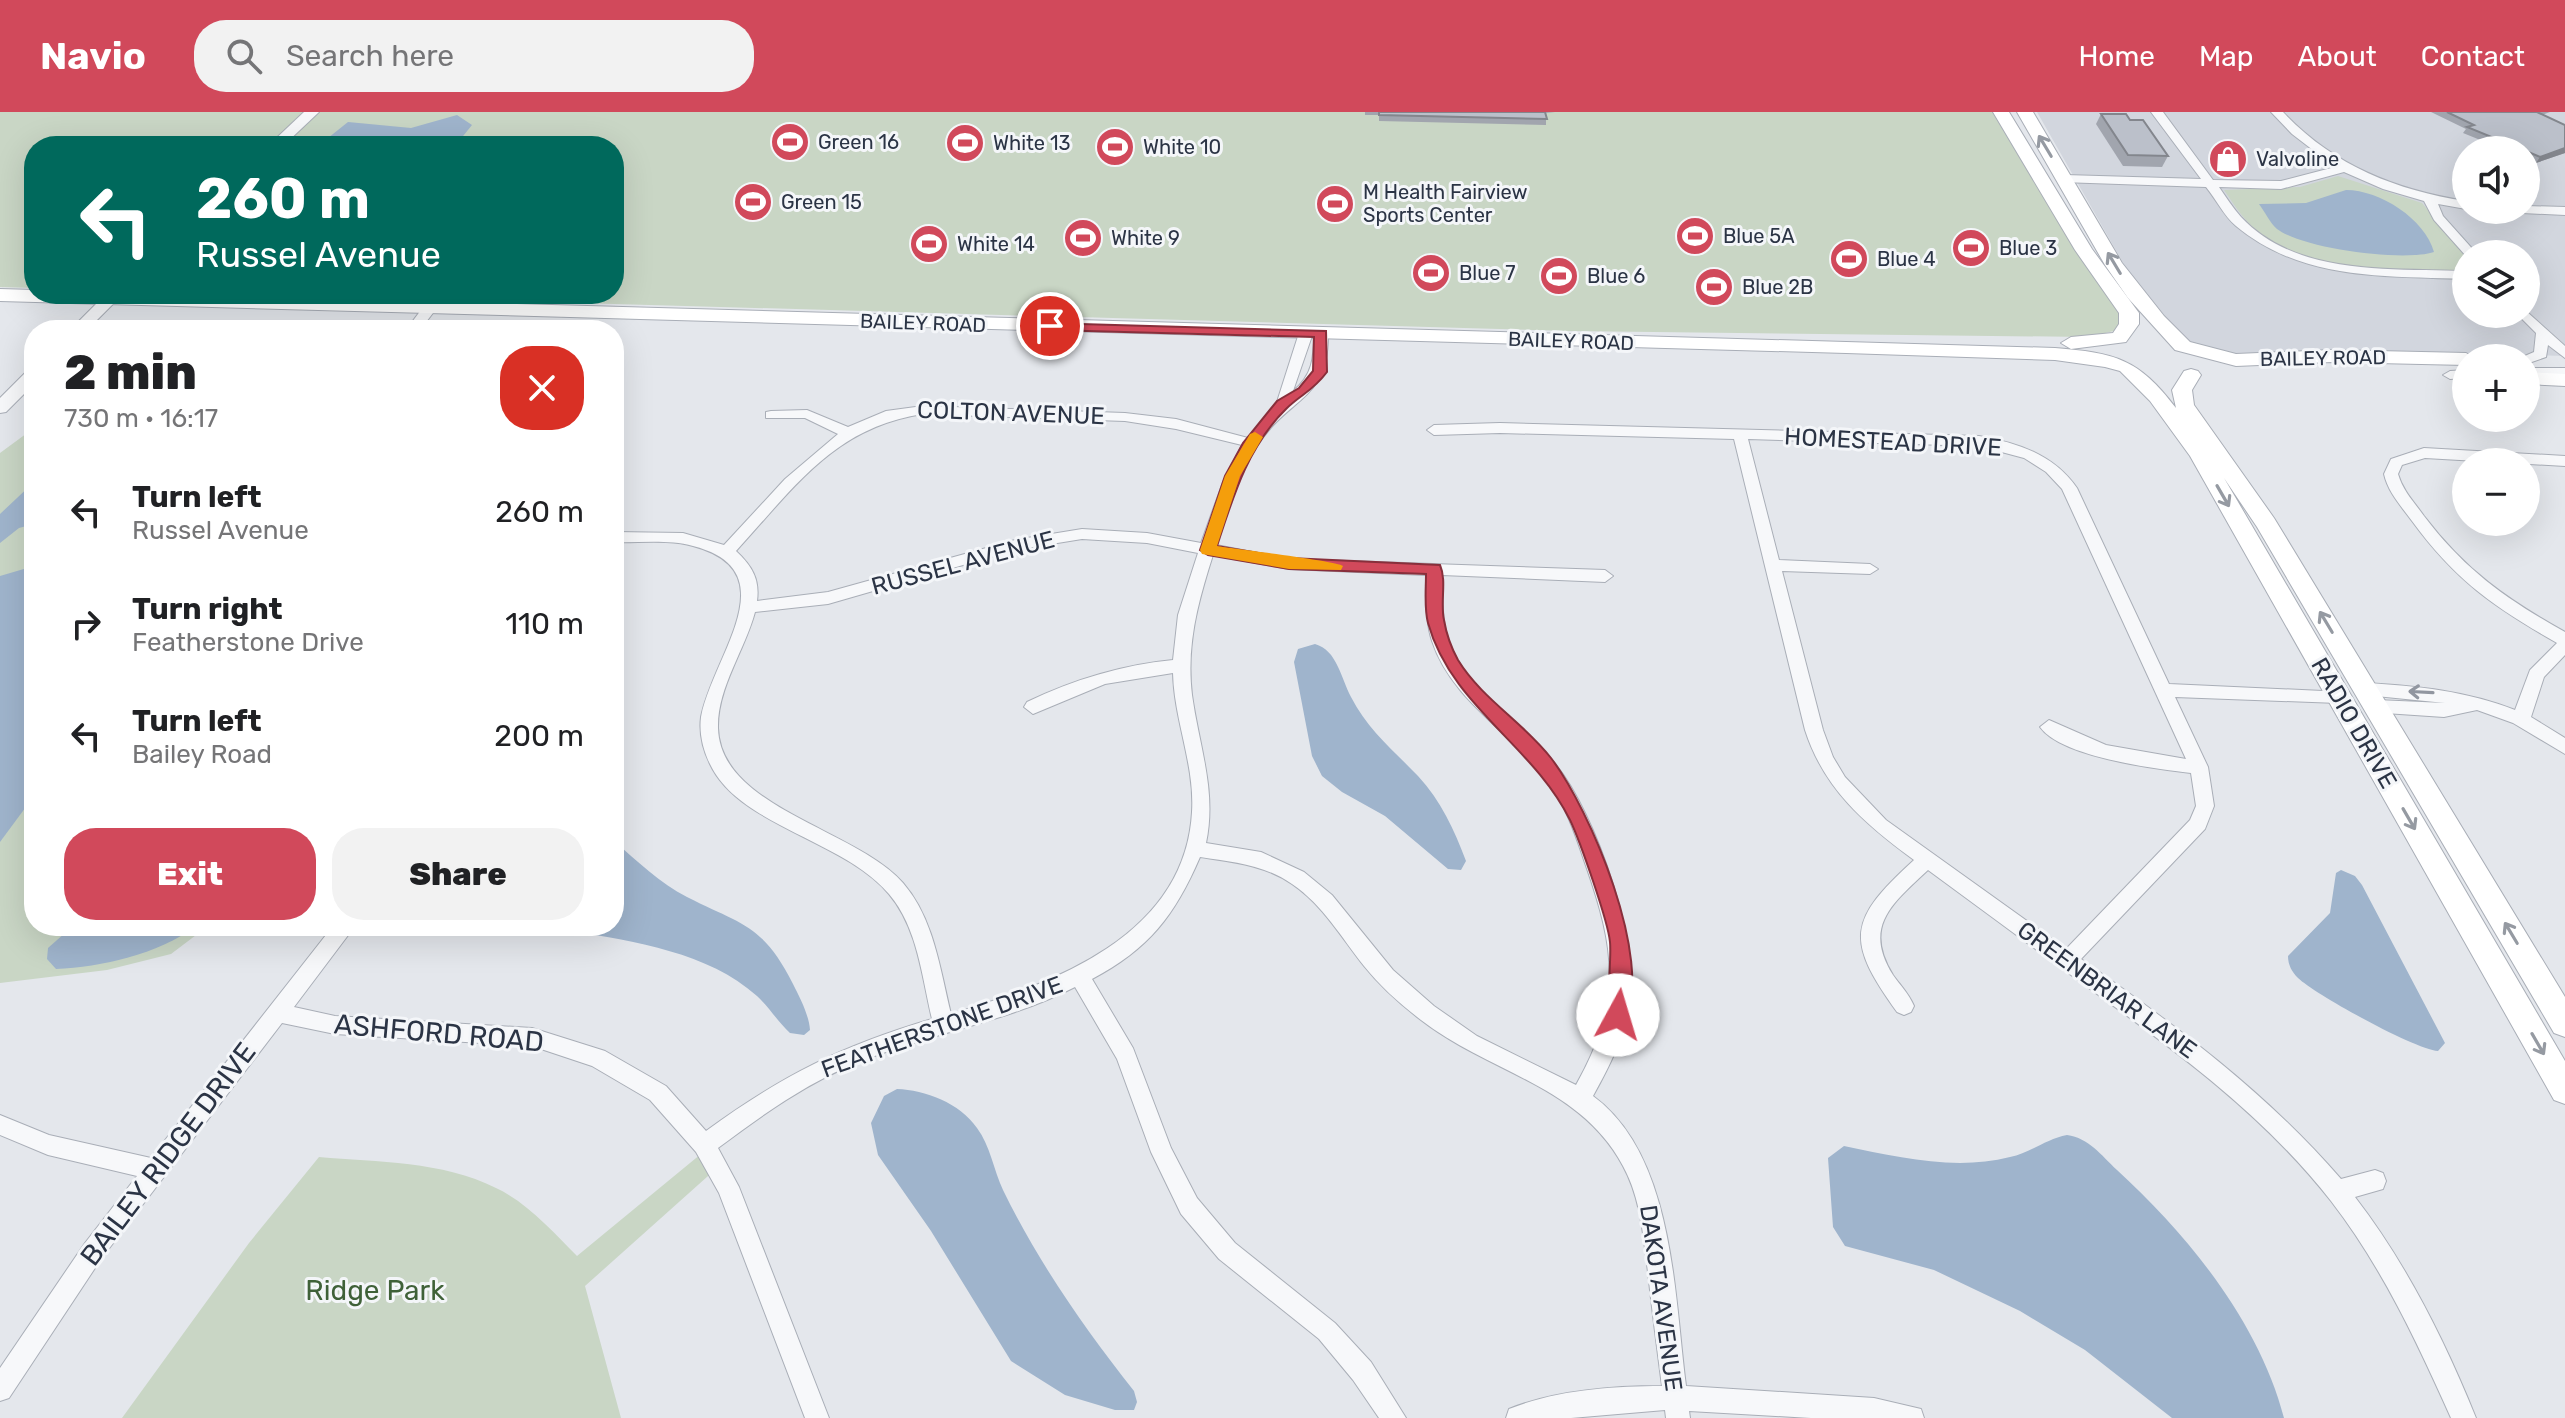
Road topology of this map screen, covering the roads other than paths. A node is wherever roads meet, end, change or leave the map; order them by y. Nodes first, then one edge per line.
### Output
1 (300, 112) edge
2 (312, 112) edge
3 (2001, 112) edge
4 (2025, 112) edge
5 (2157, 112) edge
6 (2277, 112) edge
7 (275, 136) edge
8 (286, 136) edge
9 (2344, 168) junction
10 (2065, 179) junction
11 (2212, 183) junction
12 (2429, 199) junction
13 (2452, 203) edge
14 (2540, 210) edge
15 (2565, 211) edge
16 (2459, 240) edge
17 (2452, 274) edge
18 (0, 295) edge
19 (24, 295) edge
20 (104, 304) edge
21 (307, 304) edge
22 (429, 309) junction
23 (88, 320) edge
24 (421, 320) edge
25 (2537, 328) edge
26 (1314, 333) junction
27 (2542, 334) junction
28 (2119, 338) junction
29 (2182, 345) junction
30 (1846, 347) junction
31 (2540, 354) edge
32 (2565, 354) edge
33 (2452, 359) edge
34 (2540, 361) edge
35 (2565, 362) edge
36 (2127, 367) junction
37 (2540, 372) edge
38 (2565, 372) edge
39 (2192, 375) junction
40 (2452, 375) edge
41 (2540, 379) edge
42 (2565, 380) edge
43 (24, 384) edge
44 (1282, 404) junction
45 (0, 408) edge
46 (771, 415) dead end
47 (1434, 430) dead end
48 (846, 432) junction
49 (1740, 435) junction
50 (1251, 443) junction
51 (2565, 461) edge
52 (624, 537) edge
53 (1208, 550) junction
54 (727, 552) junction
55 (1773, 565) junction
56 (1434, 569) junction
57 (1870, 569) dead end
58 (1605, 576) dead end
59 (751, 607) junction
60 (2565, 643) edge
61 (1181, 666) junction
62 (2165, 690) junction
63 (2338, 697) junction
64 (2371, 698) junction
65 (1033, 707) dead end
66 (2521, 719) junction
67 (2049, 727) dead end
68 (2565, 747) edge
69 (2199, 767) junction
70 (1195, 849) junction
71 (1927, 859) junction
72 (337, 936) edge
73 (2067, 961) junction
74 (1079, 976) junction
75 (1904, 1006) dead end
76 (276, 1012) junction
77 (2565, 1024) edge
78 (944, 1025) junction
79 (2565, 1090) edge
80 (1581, 1097) junction
81 (0, 1125) edge
82 (704, 1145) junction
83 (155, 1170) junction
84 (2375, 1181) dead end
85 (2337, 1191) junction
86 (0, 1389) edge
87 (1677, 1409) edge
88 (817, 1418) edge
89 (1394, 1418) edge
90 (1518, 1418) edge
91 (1912, 1418) edge
92 (2464, 1418) edge

1 - 7 street
2 - 8 street
3 - 28 main road
10 -> 4 main road
5 - 11 street
6 - 9 street
9 - 11 street
9 - 12 street
10 - 11 street
29 -> 10 main road
11 - 17 street
12 - 13 street
12 - 16 street
14 - 15 street
18 - 19 main road, BAILEY ROAD
20 - 23 street
21 - 22 main road, BAILEY ROAD
22 - 24 street
22 - 26 main road, BAILEY ROAD
25 - 27 street
26 - 30 main road, BAILEY ROAD
26 - 44 street, FEATHERSTONE DRIVE
26 - 44 street, FEATHERSTONE DRIVE
27 - 31 street
27 - 32 street
28 - 29 main road, BAILEY ROAD
28 - 30 main road, BAILEY ROAD
28 - 36 main road
29 - 33 main road, BAILEY ROAD
29 - 39 main road
30 - 36 main road, BAILEY ROAD
34 - 35 main road
36 - 39 main road, BAILEY ROAD
36 -> 63 main road, RADIO DRIVE
37 - 38 street
39 - 40 main road, BAILEY ROAD
64 -> 39 main road, RADIO DRIVE
41 - 42 main road
43 - 45 street
44 - 50 street, FEATHERSTONE DRIVE
46 - 48 street
47 - 49 street, HOMESTEAD DRIVE
48 - 50 street, COLTON AVENUE
48 - 54 street, COLTON AVENUE
49 - 55 street, GREENBRIAR LANE
49 - 62 street, HOMESTEAD DRIVE
50 - 53 street, FEATHERSTONE DRIVE
51 - 60 street
52 - 54 street
53 - 56 street, RUSSEL AVENUE
53 - 59 street, RUSSEL AVENUE
53 - 61 street, FEATHERSTONE DRIVE
54 - 59 street
55 - 57 street
55 - 71 street, GREENBRIAR LANE
56 - 58 street, RUSSEL AVENUE
56 - 80 street
59 - 78 street
60 - 66 street
61 - 65 street
61 - 70 street, FEATHERSTONE DRIVE
62 - 63 street
62 - 69 street, HOMESTEAD DRIVE
63 -> 79 main road, RADIO DRIVE
64 - 66 street
77 -> 64 main road, RADIO DRIVE
66 - 68 street
67 - 69 street
69 - 73 street, HOMESTEAD DRIVE
70 - 74 street, FEATHERSTONE DRIVE
70 - 80 street, DAKOTA AVENUE
71 - 73 street, GREENBRIAR LANE
71 - 75 street
72 - 76 street, BAILEY RIDGE DRIVE
73 - 85 street, GREENBRIAR LANE
74 - 78 street, FEATHERSTONE DRIVE
74 - 89 street
76 - 82 street, ASHFORD ROAD
76 - 83 street, BAILEY RIDGE DRIVE
78 - 82 street, FEATHERSTONE DRIVE
80 - 87 street, DAKOTA AVENUE
81 - 83 street
82 - 88 street, ASHFORD ROAD
83 - 86 street, BAILEY RIDGE DRIVE
84 - 85 street
85 - 92 street, GREENBRIAR LANE
87 - 90 street
87 - 91 street

